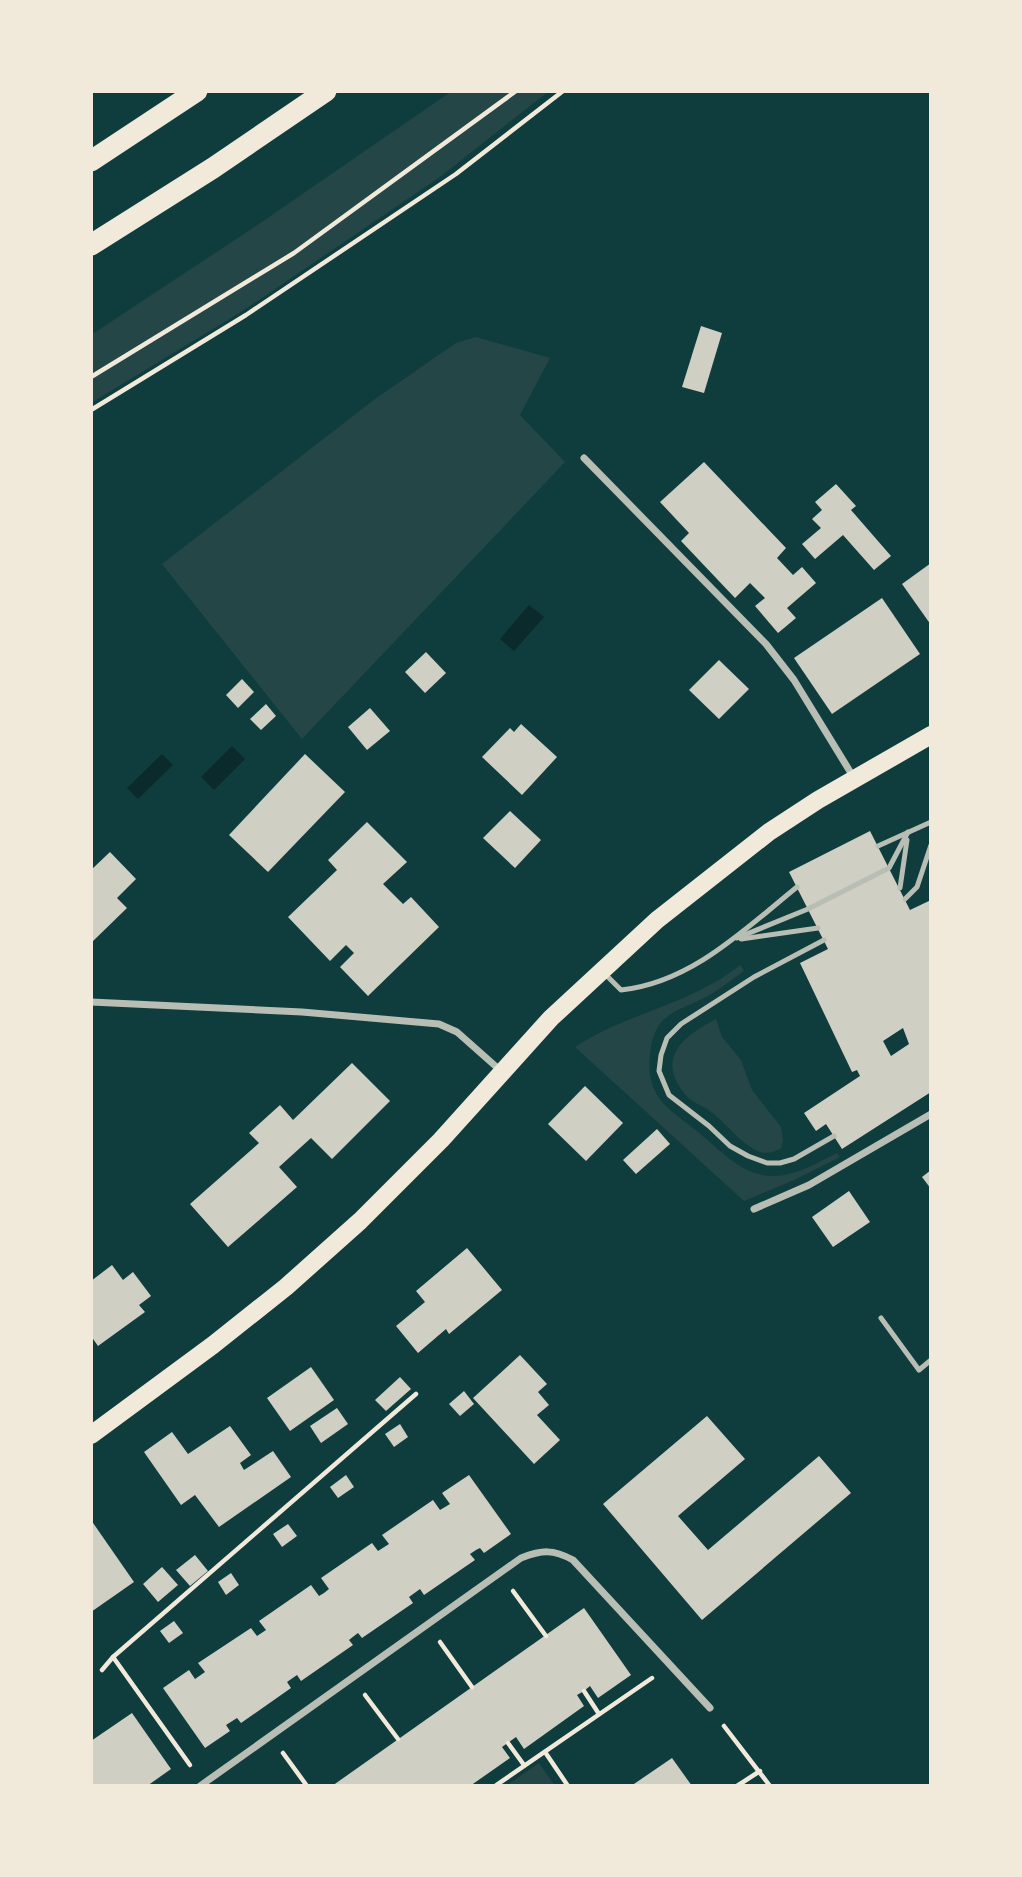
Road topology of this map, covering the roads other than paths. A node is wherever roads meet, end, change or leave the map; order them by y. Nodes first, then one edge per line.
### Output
1 (197, 91) edge
2 (326, 91) edge
3 (91, 160) edge
4 (91, 245) edge
5 (584, 458) dead end
6 (931, 735) edge
7 (854, 779) junction
8 (931, 821) edge
9 (908, 832) junction
10 (931, 845) edge
11 (878, 846) dead end
12 (797, 887) dead end
13 (900, 888) dead end
14 (905, 900) dead end
15 (818, 928) dead end
16 (824, 940) dead end
17 (730, 941) junction
18 (600, 970) junction
19 (91, 1002) edge
20 (502, 1072) junction
21 (931, 1114) edge
22 (834, 1136) dead end
23 (754, 1209) dead end
24 (881, 1318) dead end
25 (931, 1360) edge
26 (91, 1435) edge
27 (710, 1708) road end
28 (202, 1785) edge

1 - 3 highway
2 - 4 highway
5 - 7 street
6 - 7 main road
7 - 18 main road
8 - 9 lane
9 - 11 lane
9 - 13 lane
9 - 17 lane
10 - 14 lane
12 - 17 lane
15 - 17 lane
16 - 22 lane
17 - 18 lane
18 - 20 main road
19 - 20 street
20 - 26 main road
21 - 23 street
24 - 25 lane
27 - 28 street

